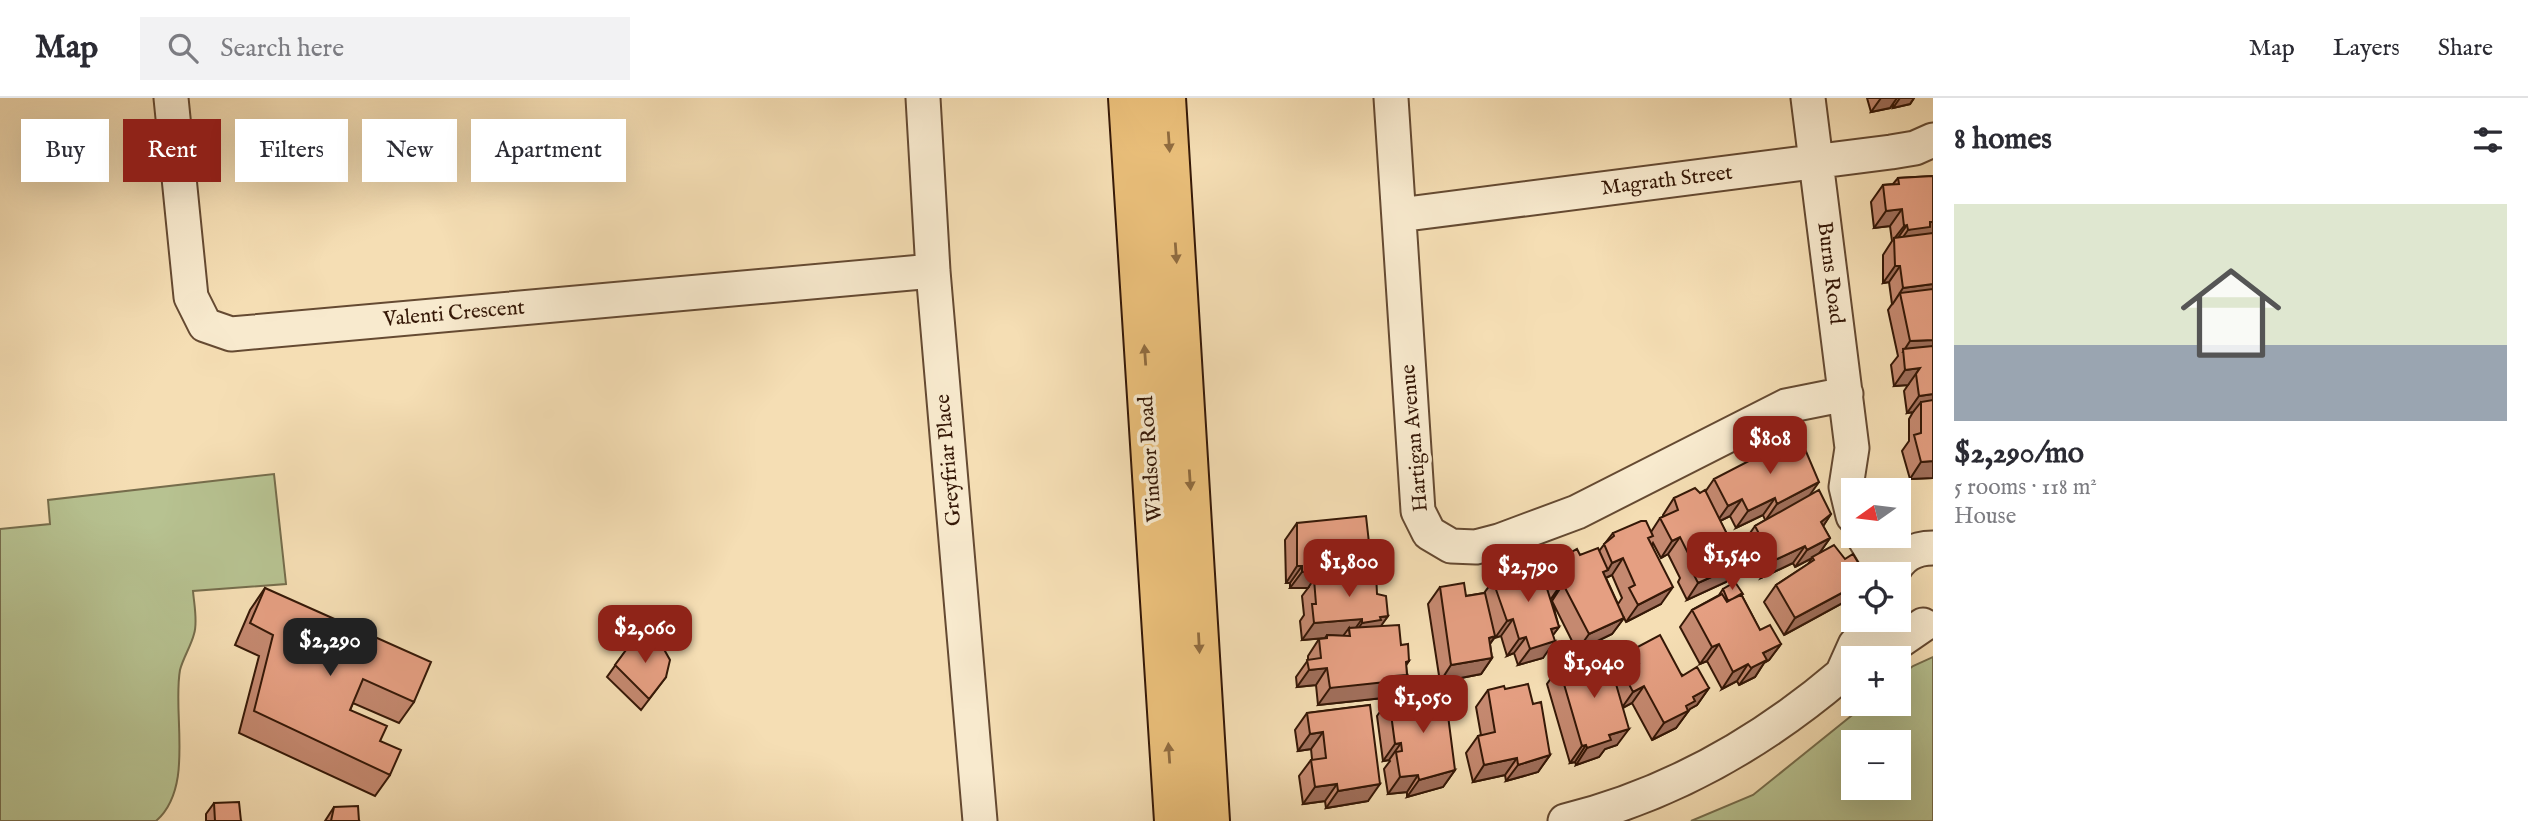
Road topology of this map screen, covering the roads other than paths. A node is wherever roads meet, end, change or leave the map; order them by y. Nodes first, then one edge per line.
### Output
1 (171, 98) edge
2 (923, 98) edge
3 (1128, 98) edge
4 (1166, 98) edge
5 (1391, 98) edge
6 (1808, 98) edge
7 (1933, 140) edge
8 (1816, 162) junction
9 (1399, 215) junction
10 (933, 271) junction
11 (1846, 394) junction
12 (1852, 448) junction
13 (1847, 478) edge
14 (1865, 478) edge
15 (1918, 544) edge
16 (1901, 562) edge
17 (1918, 621) edge
18 (1866, 632) edge
19 (1855, 646) edge
20 (1889, 646) edge
21 (1841, 678) edge
22 (1215, 814) edge
23 (1610, 815) edge
24 (980, 821) edge
25 (1174, 821) edge
26 (1565, 821) edge

1 - 10 street, Valenti Crescent
2 - 10 street, Greyfriar Place
25 -> 3 main road, Windsor Road
4 -> 22 main road, Windsor Road
5 - 9 street, Hartigan Avenue
6 - 8 street, Burns Road
7 - 8 street, Magrath Street
8 - 9 street, Magrath Street
8 - 11 street, Burns Road
9 - 11 street, Hartigan Avenue
10 - 24 street, Greyfriar Place
11 - 12 street, Burns Road
12 - 13 street, Burns Road
12 - 14 street, Burns Road
15 - 16 street
17 - 20 street
18 - 19 street
21 - 23 street
23 - 26 street

